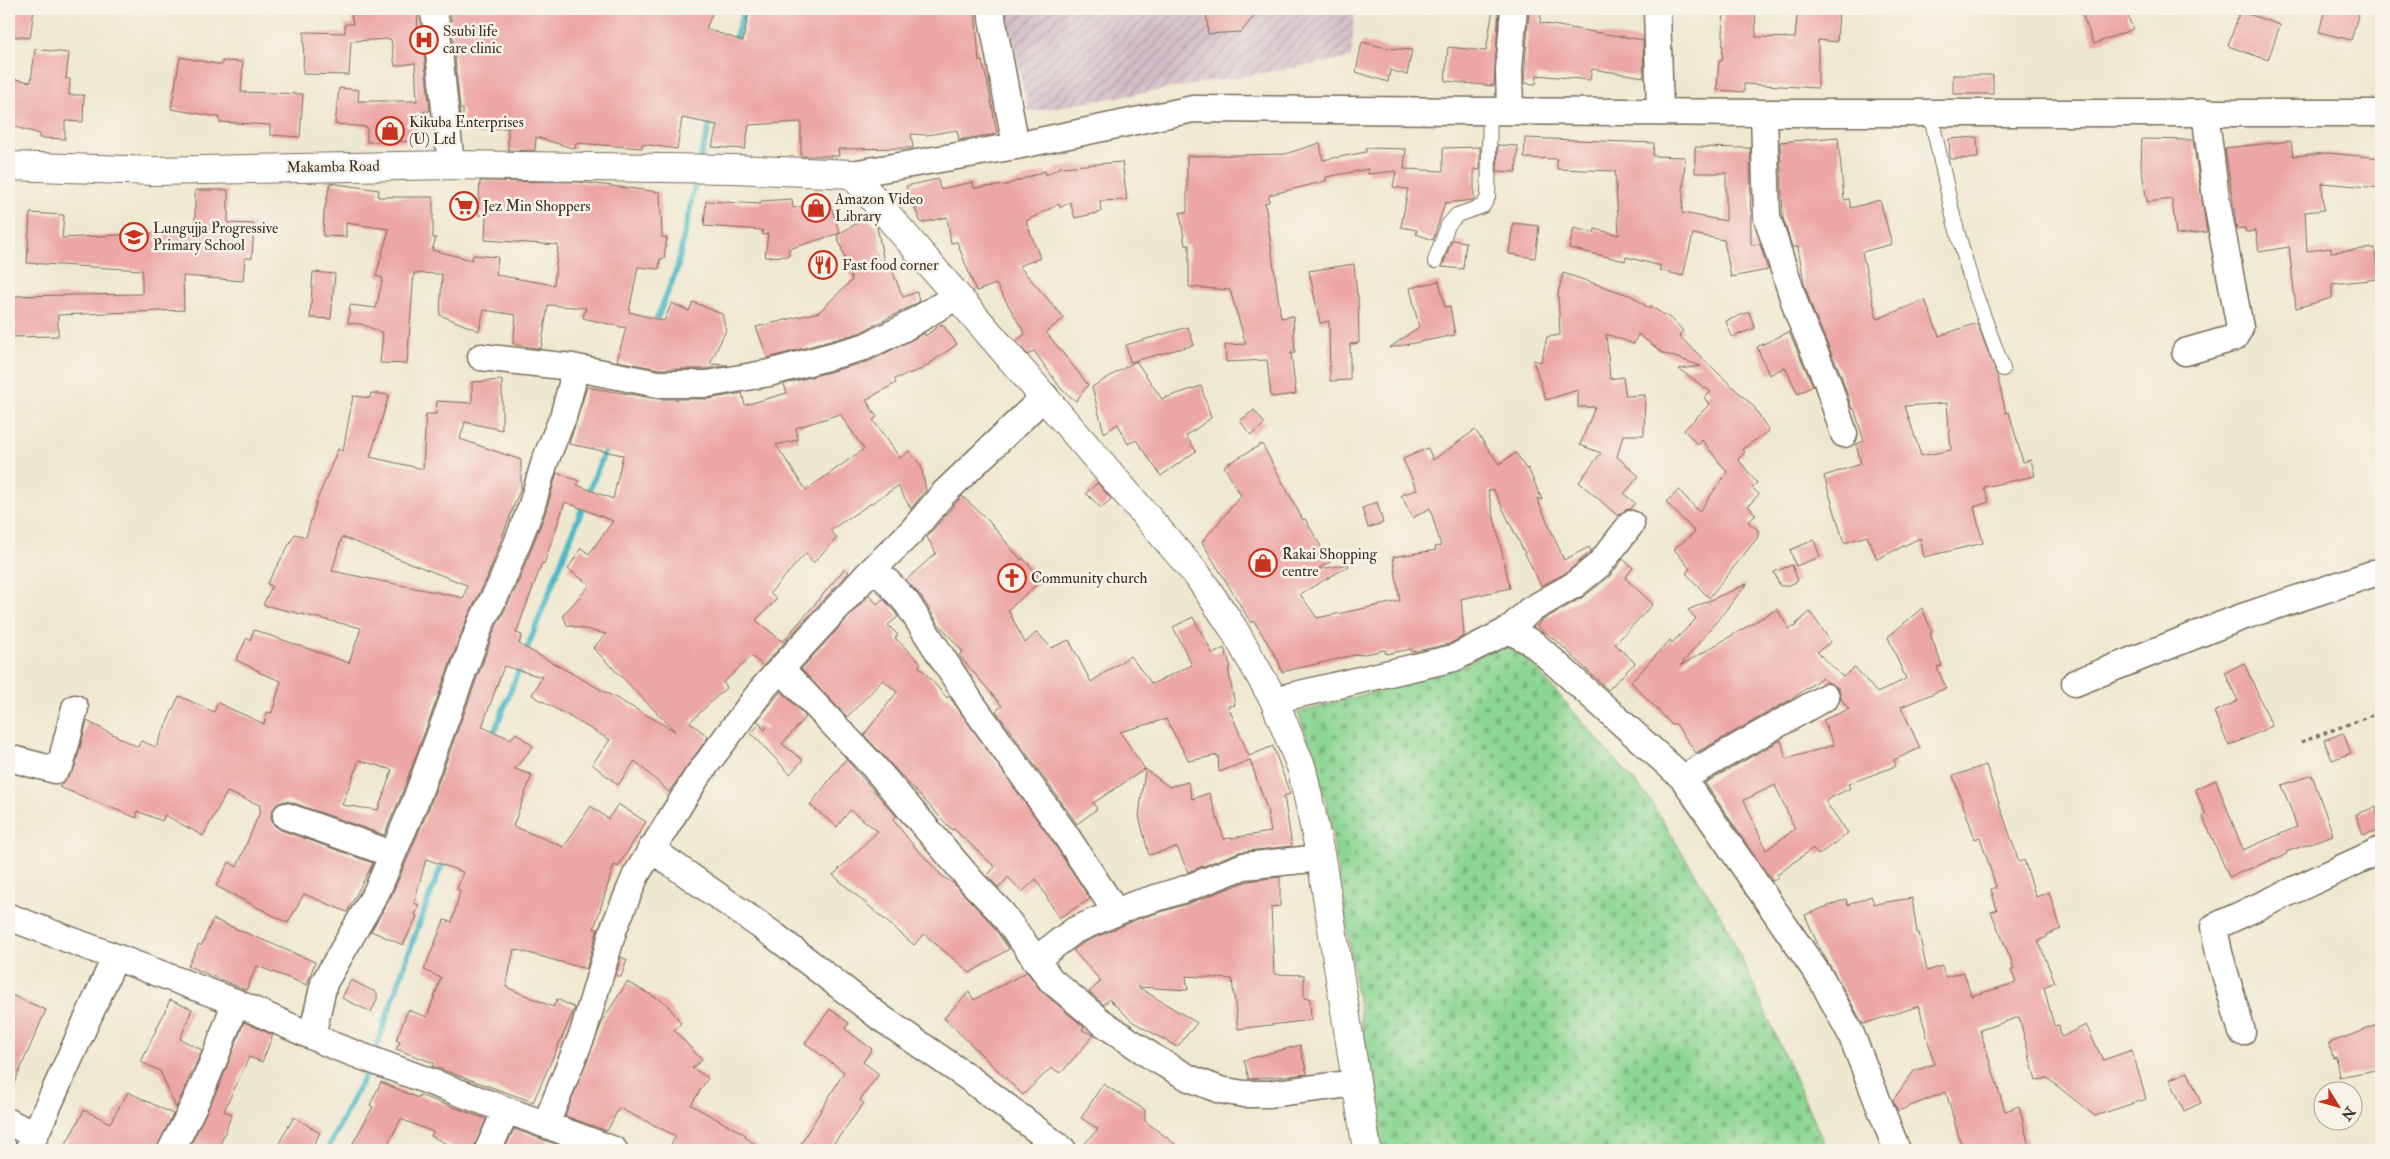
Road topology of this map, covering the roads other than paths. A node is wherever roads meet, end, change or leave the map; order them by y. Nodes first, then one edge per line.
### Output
1 (433, 9) edge
2 (992, 9) edge
3 (1514, 9) edge
4 (1657, 9) edge
5 (1500, 110) junction
6 (1660, 112) junction
7 (1930, 112) junction
8 (2205, 112) junction
9 (1764, 113) junction
10 (2381, 113) edge
11 (1016, 146) junction
12 (451, 165) junction
13 (9, 166) edge
14 (852, 174) junction
15 (1435, 261) dead end
16 (958, 296) junction
17 (2185, 352) dead end
18 (481, 357) dead end
19 (572, 367) junction
20 (2003, 369) dead end
21 (1044, 396) junction
22 (1844, 434) dead end
23 (1630, 524) dead end
24 (875, 568) junction
25 (2381, 572) edge
26 (1509, 630) junction
27 (782, 670) junction
28 (2075, 683) dead end
29 (1826, 697) dead end
30 (1274, 700) junction
31 (75, 708) dead end
32 (9, 758) edge
33 (1683, 778) junction
34 (286, 816) dead end
35 (651, 849) junction
36 (2381, 850) edge
37 (392, 854) junction
38 (1321, 858) junction
39 (1116, 912) junction
40 (9, 917) edge
41 (115, 958) junction
42 (1035, 960) junction
43 (235, 1002) junction
44 (2242, 1032) dead end
45 (312, 1036) junction
46 (1357, 1083) junction
47 (506, 1112) junction
48 (9, 1122) edge
49 (546, 1124) junction
50 (31, 1143) edge
51 (171, 1150) edge
52 (488, 1150) edge
53 (614, 1150) edge
54 (1063, 1150) edge
55 (1367, 1150) edge
56 (1897, 1150) edge

1 - 12 street
2 - 11 street
3 - 5 street
4 - 6 street
5 - 6 street
5 - 11 street
5 - 15 lane
6 - 9 street
7 - 8 street
7 - 9 street
7 - 20 lane
8 - 10 street
8 - 17 street
9 - 22 street
11 - 14 street
12 - 13 street, Makamba Road
12 - 14 street, Makamba Road
14 - 16 street
16 - 19 street
16 - 21 street
18 - 19 street
19 - 37 street
21 - 24 street
21 - 30 street
23 - 26 street
24 - 27 street
24 - 39 street
25 - 28 street
26 - 30 street
26 - 33 street
27 - 35 street
27 - 42 street
29 - 33 street
30 - 38 street
31 - 32 street
33 - 56 street
34 - 37 street
35 - 49 street
35 - 54 street
36 - 44 street
37 - 45 street
38 - 39 street
38 - 46 street
39 - 42 street
40 - 41 street
41 - 43 street
41 - 50 street
42 - 46 street
43 - 45 street
43 - 51 street
45 - 47 street
46 - 55 street
47 - 49 street
47 - 52 street
48 - 50 street
49 - 53 street

